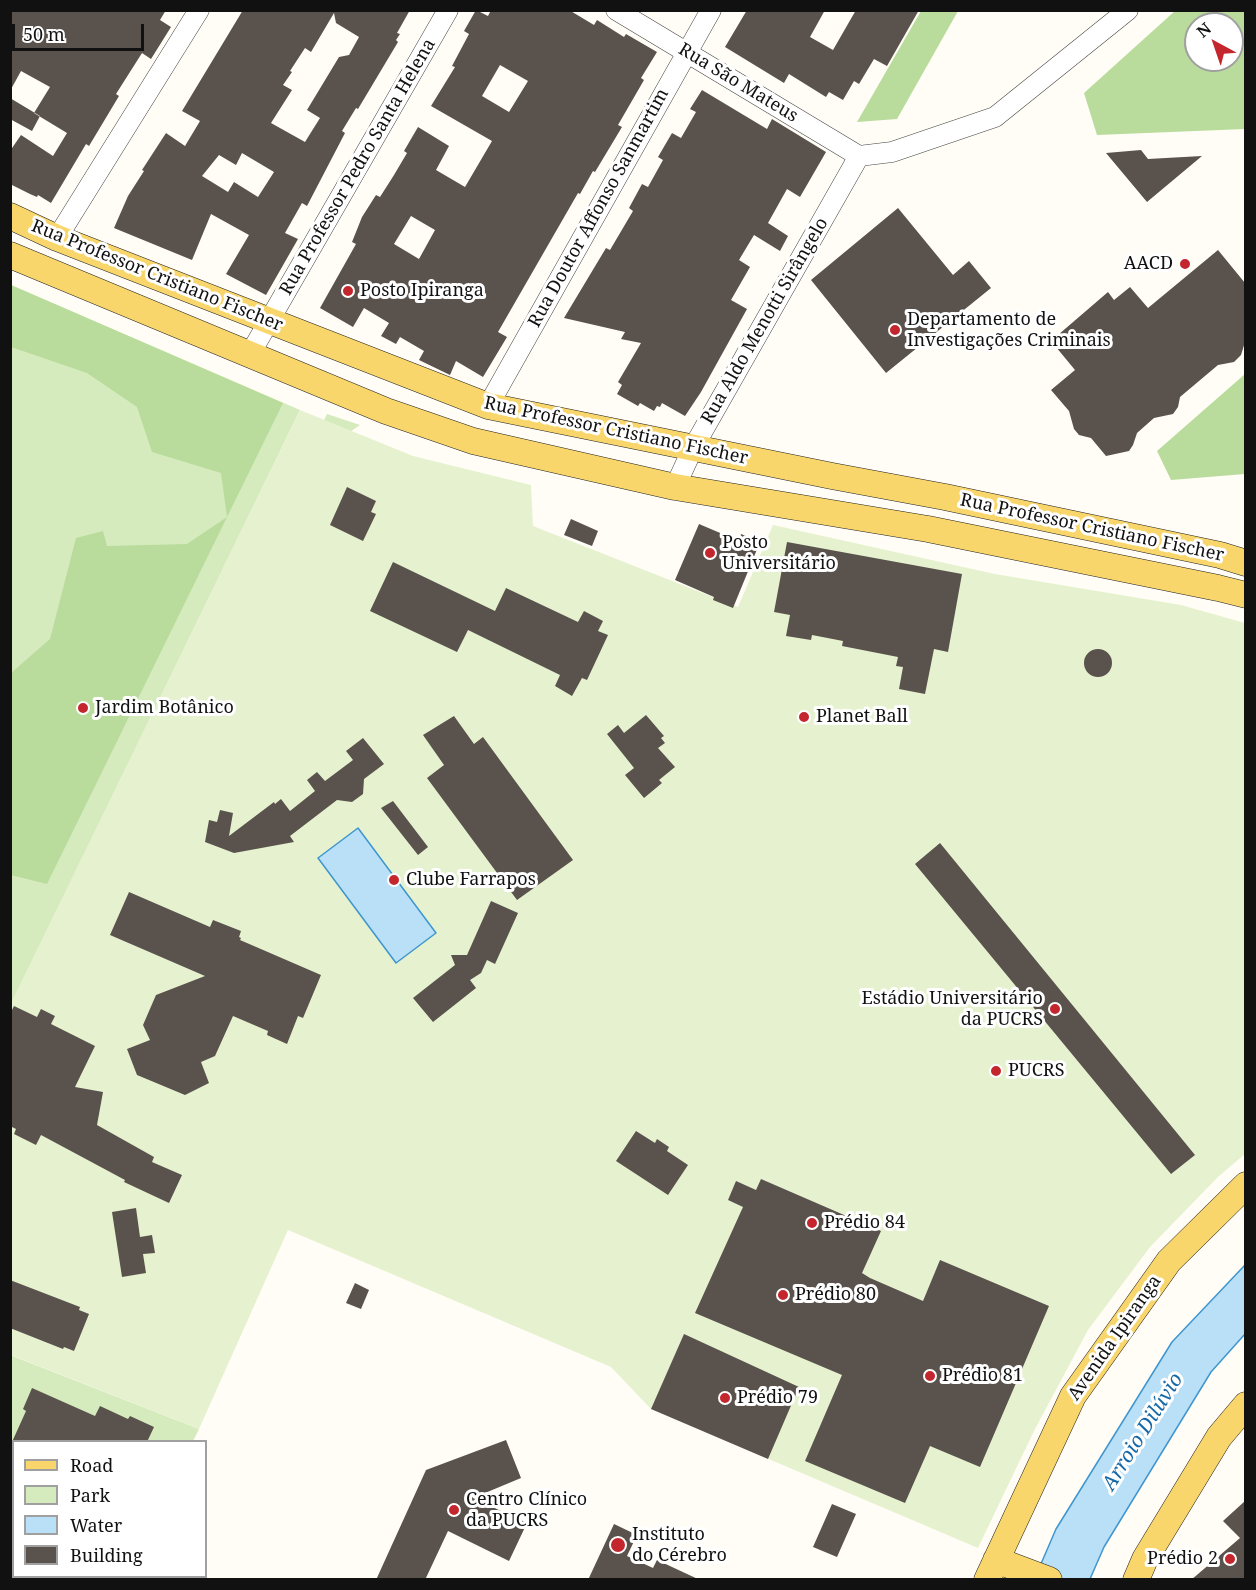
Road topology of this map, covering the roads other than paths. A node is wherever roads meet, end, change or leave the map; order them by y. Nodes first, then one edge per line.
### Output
1 (199, 10) edge
2 (448, 10) edge
3 (616, 10) edge
4 (711, 10) edge
5 (1128, 10) edge
6 (686, 52) junction
7 (859, 156) junction
8 (10, 216) edge
9 (57, 238) junction
10 (10, 255) edge
11 (270, 321) junction
12 (250, 354) junction
13 (488, 406) junction
14 (693, 448) junction
15 (832, 476) junction
16 (675, 487) junction
17 (824, 511) junction
18 (1245, 563) edge
19 (1245, 595) edge
20 (1245, 1185) edge
21 (1245, 1406) edge
22 (992, 1570) edge
23 (1049, 1580) edge
24 (1136, 1580) edge

1 - 9 street
2 - 11 street, Rua Professor Pedro Santa Helena
3 - 6 street, Rua São Mateus
4 - 6 street, Rua Doutor Affonso Sanmartim
5 - 7 street
6 - 7 street, Rua São Mateus
6 - 13 street, Rua Doutor Affonso Sanmartim
7 - 14 street, Rua Aldo Menotti Sirângelo
8 - 9 main road, Rua Professor Cristiano Fischer
9 - 11 main road, Rua Professor Cristiano Fischer
10 - 12 main road, Rua Professor Cristiano Fischer
11 - 12 street, Rua Professor Pedro Santa Helena
11 - 13 main road, Rua Professor Cristiano Fischer
12 - 16 main road, Rua Professor Cristiano Fischer
13 - 14 main road, Rua Professor Cristiano Fischer
14 - 15 main road, Rua Professor Cristiano Fischer
14 - 16 street, Rua Aldo Menotti Sirângelo
15 - 17 main road
15 - 18 main road, Rua Professor Cristiano Fischer
16 - 17 main road, Rua Professor Cristiano Fischer
17 - 19 main road, Rua Professor Cristiano Fischer
20 - 22 main road, Avenida Ipiranga
21 - 24 main road
22 - 23 main road

